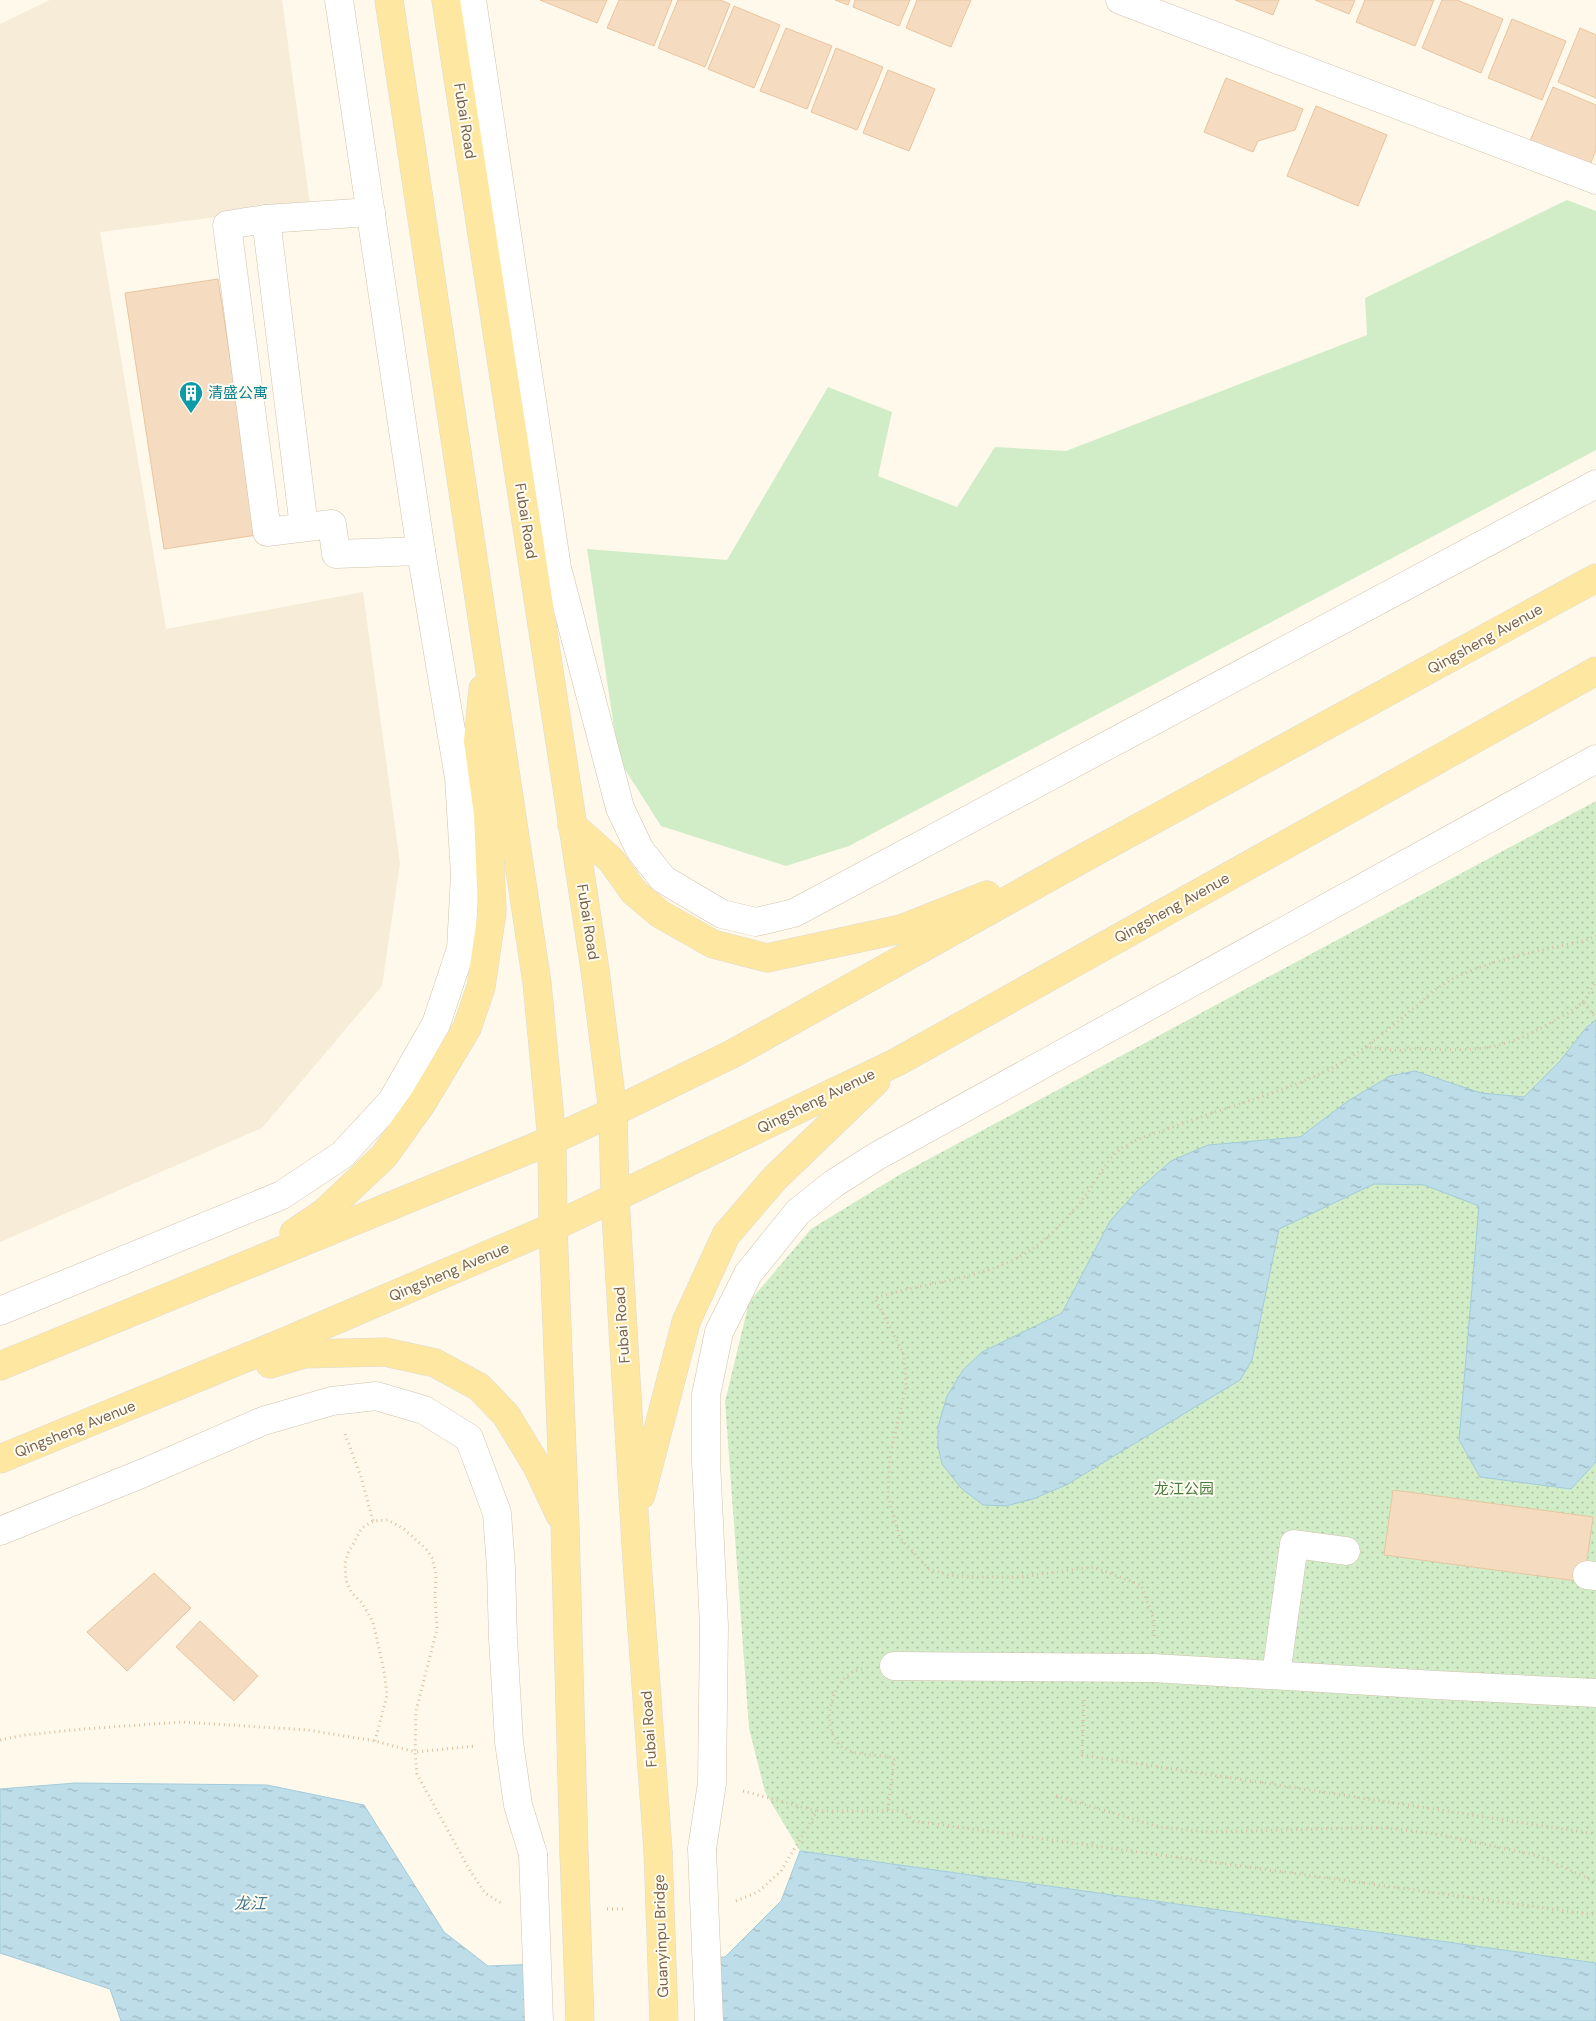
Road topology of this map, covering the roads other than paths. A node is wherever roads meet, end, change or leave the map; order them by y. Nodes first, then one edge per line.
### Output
1 (339, 0) edge
2 (389, 0) edge
3 (446, 0) edge
4 (472, 0) edge
5 (1120, 0) edge
6 (1596, 180) edge
7 (370, 212) junction
8 (266, 219) junction
9 (1596, 484) edge
10 (304, 527) junction
11 (421, 551) junction
12 (1596, 578) edge
13 (487, 646) junction
14 (1596, 671) edge
15 (1596, 759) edge
16 (572, 825) junction
17 (1089, 855) junction
18 (897, 1062) junction
19 (614, 1112) junction
20 (552, 1140) junction
21 (614, 1198) junction
22 (553, 1227) junction
23 (246, 1265) junction
24 (0, 1311) edge
25 (0, 1366) edge
26 (154, 1397) junction
27 (0, 1459) edge
28 (565, 1526) junction
29 (0, 1531) edge
30 (1346, 1551) dead end
31 (637, 1561) junction
32 (894, 1666) road end
33 (1276, 1676) junction
34 (1596, 1693) edge
35 (658, 1851) joint
36 (539, 2021) edge
37 (580, 2021) edge
38 (664, 2021) edge
39 (709, 2021) edge

1 - 7 street
2 - 13 main road
3 - 16 main road, Fubai Road
4 - 9 street
5 - 6 street
7 - 8 street
7 - 11 street
8 - 10 street
8 - 10 street
10 - 11 street
11 - 24 street
12 - 17 main road, Qingsheng Avenue
13 - 20 main road
13 - 23 main road
14 - 18 main road, Qingsheng Avenue
15 - 39 street, bridge
16 - 17 main road
16 - 19 main road, Fubai Road
17 - 19 main road, Qingsheng Avenue
18 - 21 main road, Qingsheng Avenue
18 - 31 main road
19 - 20 main road, Qingsheng Avenue
19 - 21 main road, Fubai Road
20 - 22 main road
20 - 23 main road, Qingsheng Avenue
21 - 22 main road, Qingsheng Avenue
21 - 31 main road, Fubai Road
22 - 26 main road, Qingsheng Avenue
22 - 28 main road
23 - 25 main road, Qingsheng Avenue
26 - 27 main road, Qingsheng Avenue
26 - 28 main road
28 - 37 main road, bridge
29 - 36 street, bridge
30 - 33 street
31 - 35 main road, Fubai Road
32 - 33 street
33 - 34 street
35 - 38 main road, Guanyinpu Bridge, bridge

